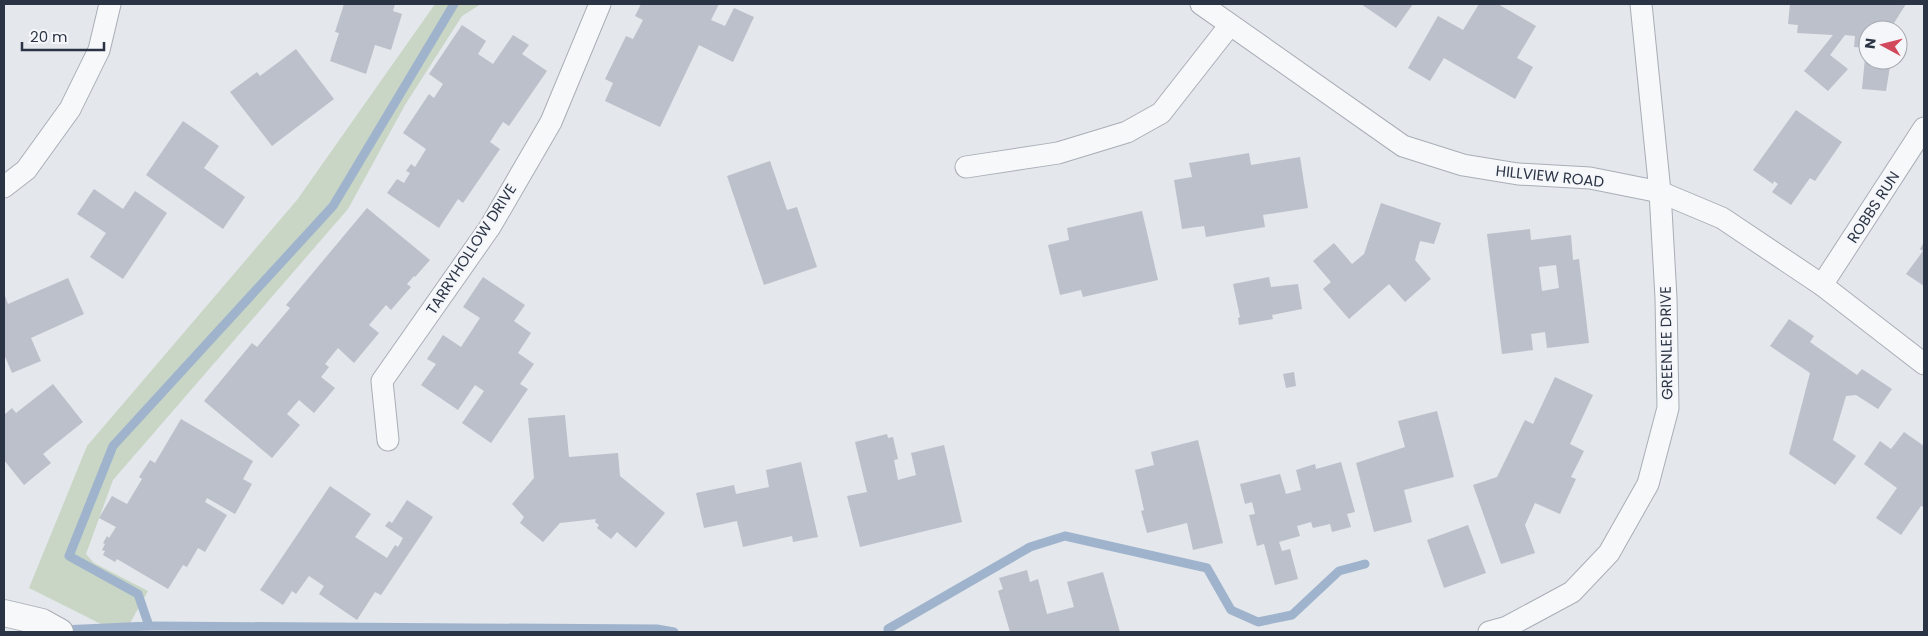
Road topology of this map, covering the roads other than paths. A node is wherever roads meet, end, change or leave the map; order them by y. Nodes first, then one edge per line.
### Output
1 (110, 4) edge
2 (600, 4) edge
3 (1201, 4) edge
4 (1641, 4) edge
5 (1230, 25) junction
6 (1924, 128) edge
7 (966, 166) dead end
8 (4, 188) edge
9 (1660, 192) junction
10 (1822, 285) junction
11 (1924, 364) edge
12 (388, 440) dead end
13 (4, 613) edge
14 (51, 627) edge
15 (1488, 632) edge

1 - 8 street
2 - 12 street, TARRYHOLLOW DRIVE
3 - 5 street, HILLVIEW ROAD
4 - 9 street, GREENLEE DRIVE
5 - 7 street
5 - 9 street, HILLVIEW ROAD
6 - 10 street, ROBBS RUN
9 - 10 street, HILLVIEW ROAD
9 - 15 street, GREENLEE DRIVE
10 - 11 street, HILLVIEW ROAD
13 - 14 street

